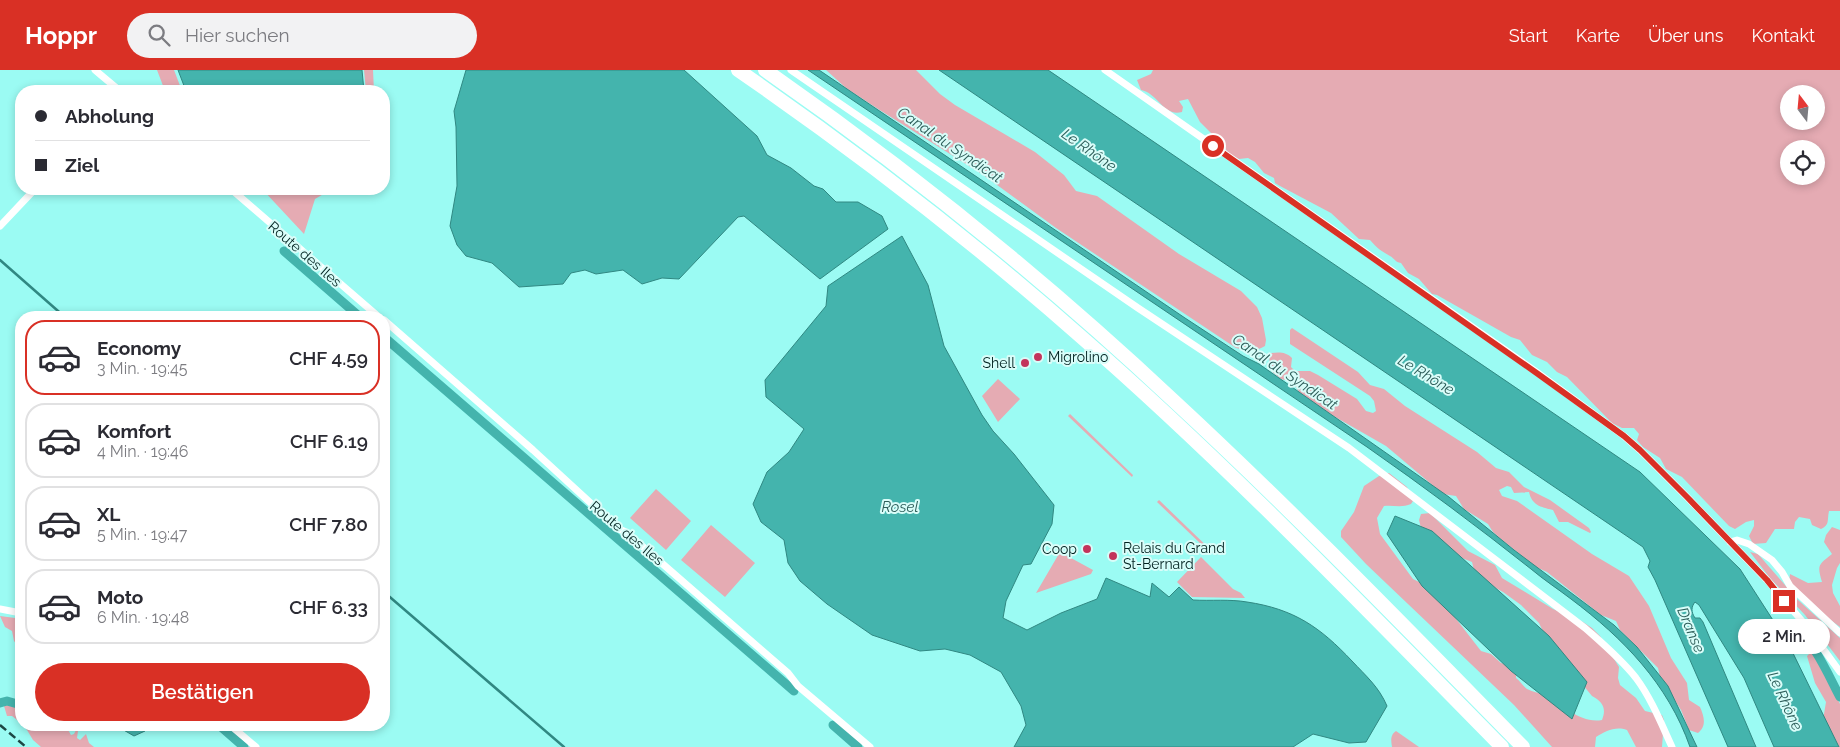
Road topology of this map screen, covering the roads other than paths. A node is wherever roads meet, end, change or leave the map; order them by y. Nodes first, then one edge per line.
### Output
1 (96, 70) edge
2 (738, 70) edge
3 (765, 70) edge
4 (791, 70) edge
5 (1105, 70) edge
6 (113, 85) edge
7 (29, 195) edge
8 (238, 195) edge
9 (0, 226) edge
10 (372, 311) edge
11 (390, 325) edge
12 (1730, 542) junction
13 (0, 609) edge
14 (15, 612) edge
15 (1840, 632) edge
16 (1840, 672) edge
17 (237, 731) edge
18 (256, 747) edge
19 (870, 747) edge
20 (1502, 747) edge
21 (1522, 747) edge
22 (1672, 747) edge

1 - 6 street
2 - 20 highway
3 - 21 highway
4 - 22 street
5 - 12 street
7 - 9 street
8 - 10 street, Route des Iles
11 - 19 street, Route des Iles
12 - 15 street
12 - 16 street
13 - 14 street
17 - 18 street

